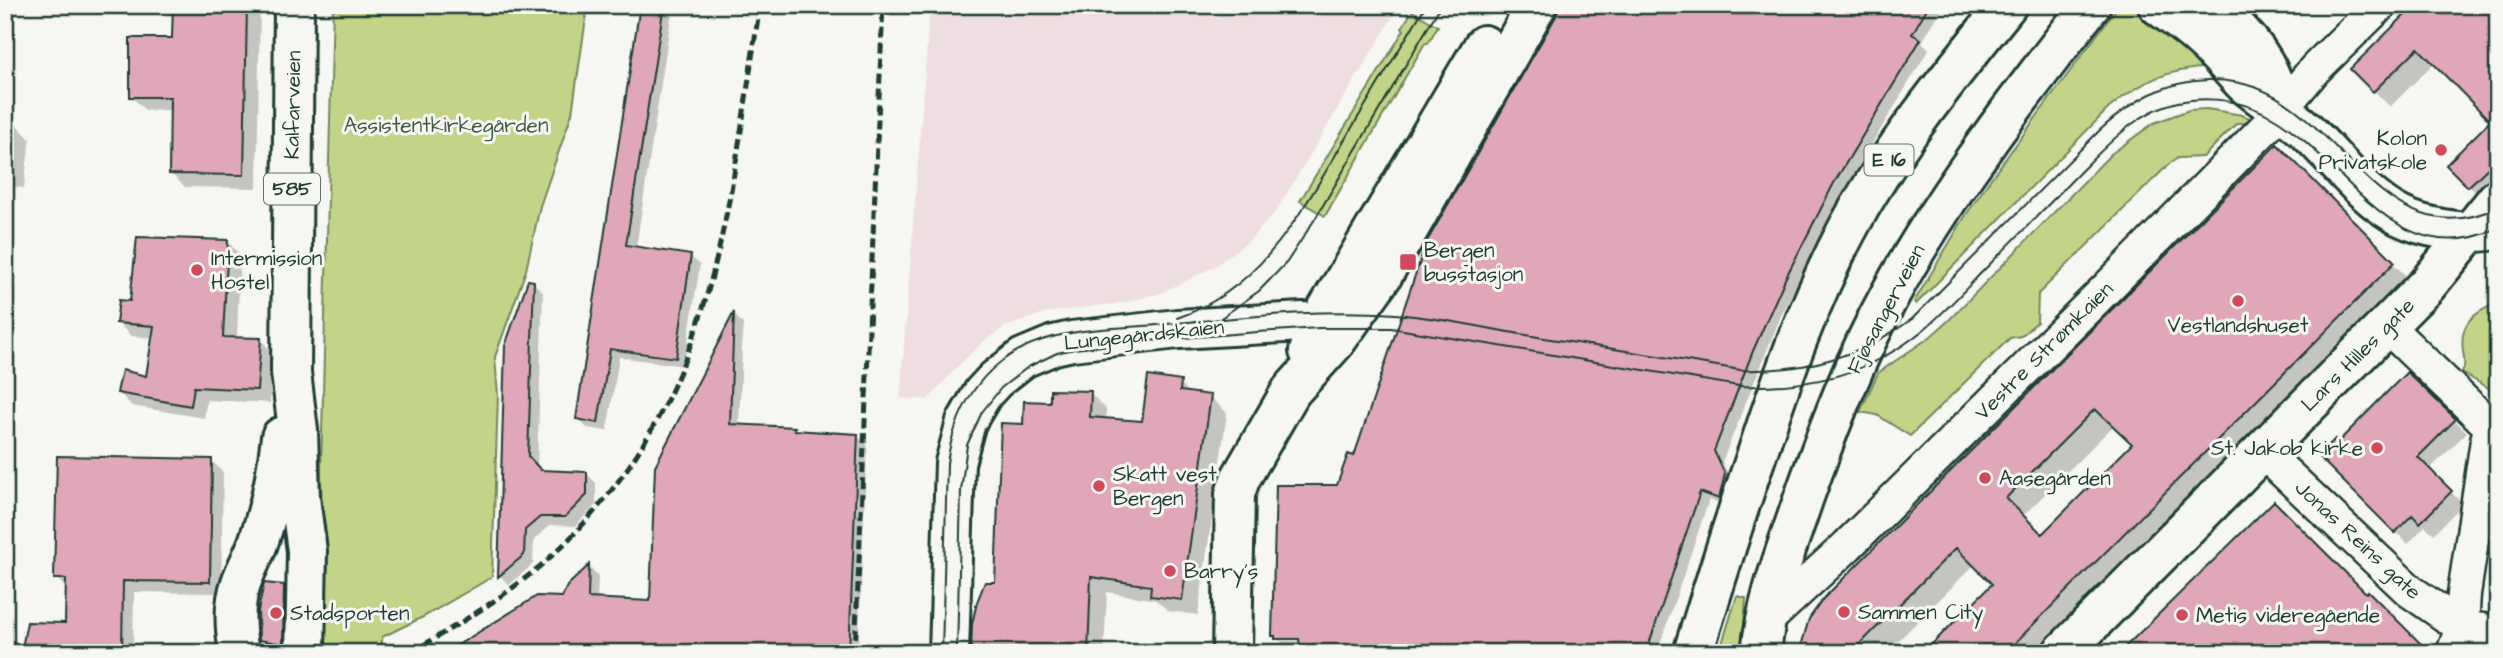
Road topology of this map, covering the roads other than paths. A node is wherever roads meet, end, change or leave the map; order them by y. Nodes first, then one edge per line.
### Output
1 (294, 5) edge
2 (1507, 5) edge
3 (1537, 5) edge
4 (2007, 5) edge
5 (2091, 5) edge
6 (2158, 5) edge
7 (2212, 5) edge
8 (2380, 5) edge
9 (2254, 46) junction
10 (2315, 69) junction
11 (2280, 110) junction
12 (2498, 198) edge
13 (2483, 230) edge
14 (1328, 334) junction
15 (2400, 339) dead end
16 (291, 373) junction
17 (2497, 431) edge
18 (2263, 452) junction
19 (2498, 632) edge
20 (1763, 638) edge
21 (2457, 640) edge
22 (239, 653) edge
23 (305, 653) edge
24 (949, 653) edge
25 (1233, 653) edge
26 (1693, 653) edge
27 (2062, 653) edge

1 - 16 main road, Kalfarveien / 585
2 - 14 main road
3 - 14 main road
4 - 26 main road, E 16
5 - 20 main road, Fjøsangerveien
6 - 11 main road
7 - 9 main road
8 - 10 street, Vestre Strømkaien
9 - 10 street
9 - 11 main road
10 - 11 street, Vestre Strømkaien
11 - 13 main road
11 - 20 street, Vestre Strømkaien
12 - 13 main road, Lars Hilles gate
13 - 18 main road, Lars Hilles gate
14 - 24 main road, Lungegårdskaien
14 - 25 main road
15 - 17 street
16 - 22 main road, Kalfarveien / 585
16 - 23 main road, Kalfarveien / 585
17 - 21 street
18 - 21 street, Jonas Reins gate
18 - 27 main road, Lars Hilles gate
19 - 21 street, Jonas Reins gate

